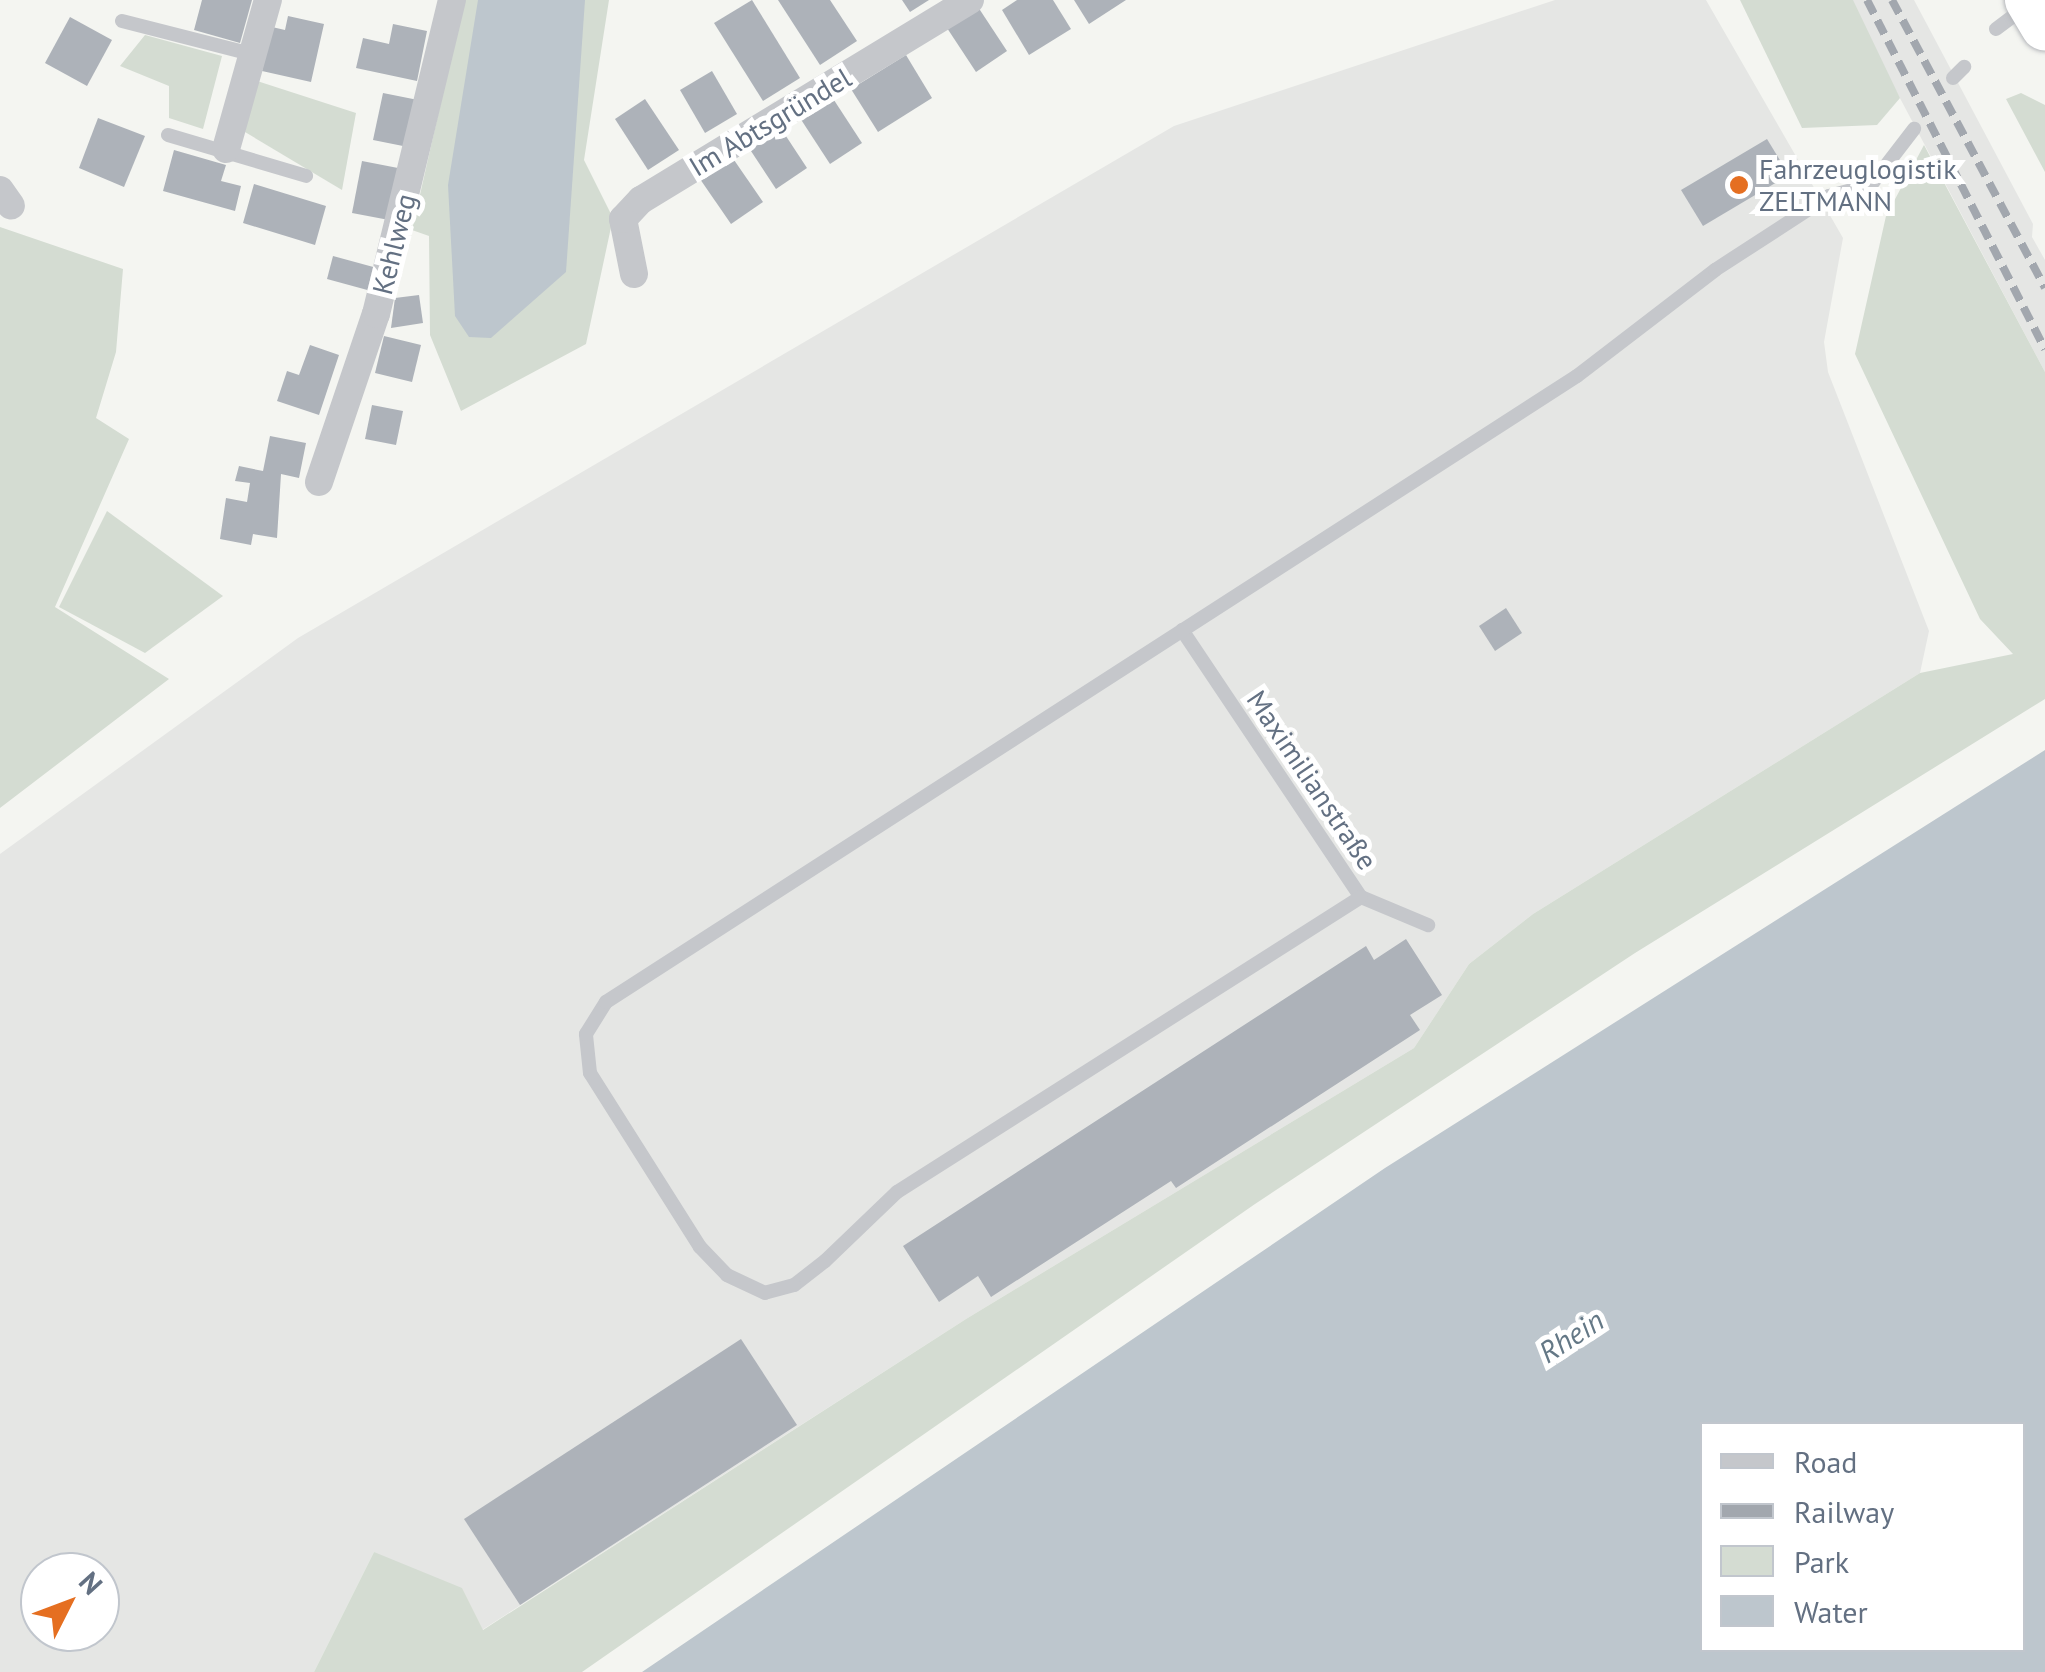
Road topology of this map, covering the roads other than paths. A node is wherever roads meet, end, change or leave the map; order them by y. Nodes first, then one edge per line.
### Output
1 (268, 0) edge
2 (452, 0) edge
3 (970, 0) edge
4 (2038, 0) edge
5 (2012, 15) edge
6 (122, 21) dead end
7 (2045, 27) edge
8 (251, 54) junction
9 (1914, 129) dead end
10 (168, 135) dead end
11 (226, 149) junction
12 (306, 176) dead end
13 (634, 274) dead end
14 (319, 482) dead end
15 (1182, 630) junction
16 (1361, 897) junction
17 (1428, 925) dead end

1 - 8 street
2 - 14 street, Kehlweg
3 - 13 street, Im Abtsgründel
4 - 5 lane
5 - 7 highway, bridge
6 - 8 lane
8 - 11 street
9 - 15 lane
10 - 11 lane
11 - 12 lane
15 - 16 lane, Maximilianstraße
15 - 16 lane
16 - 17 lane, Maximilianstraße

